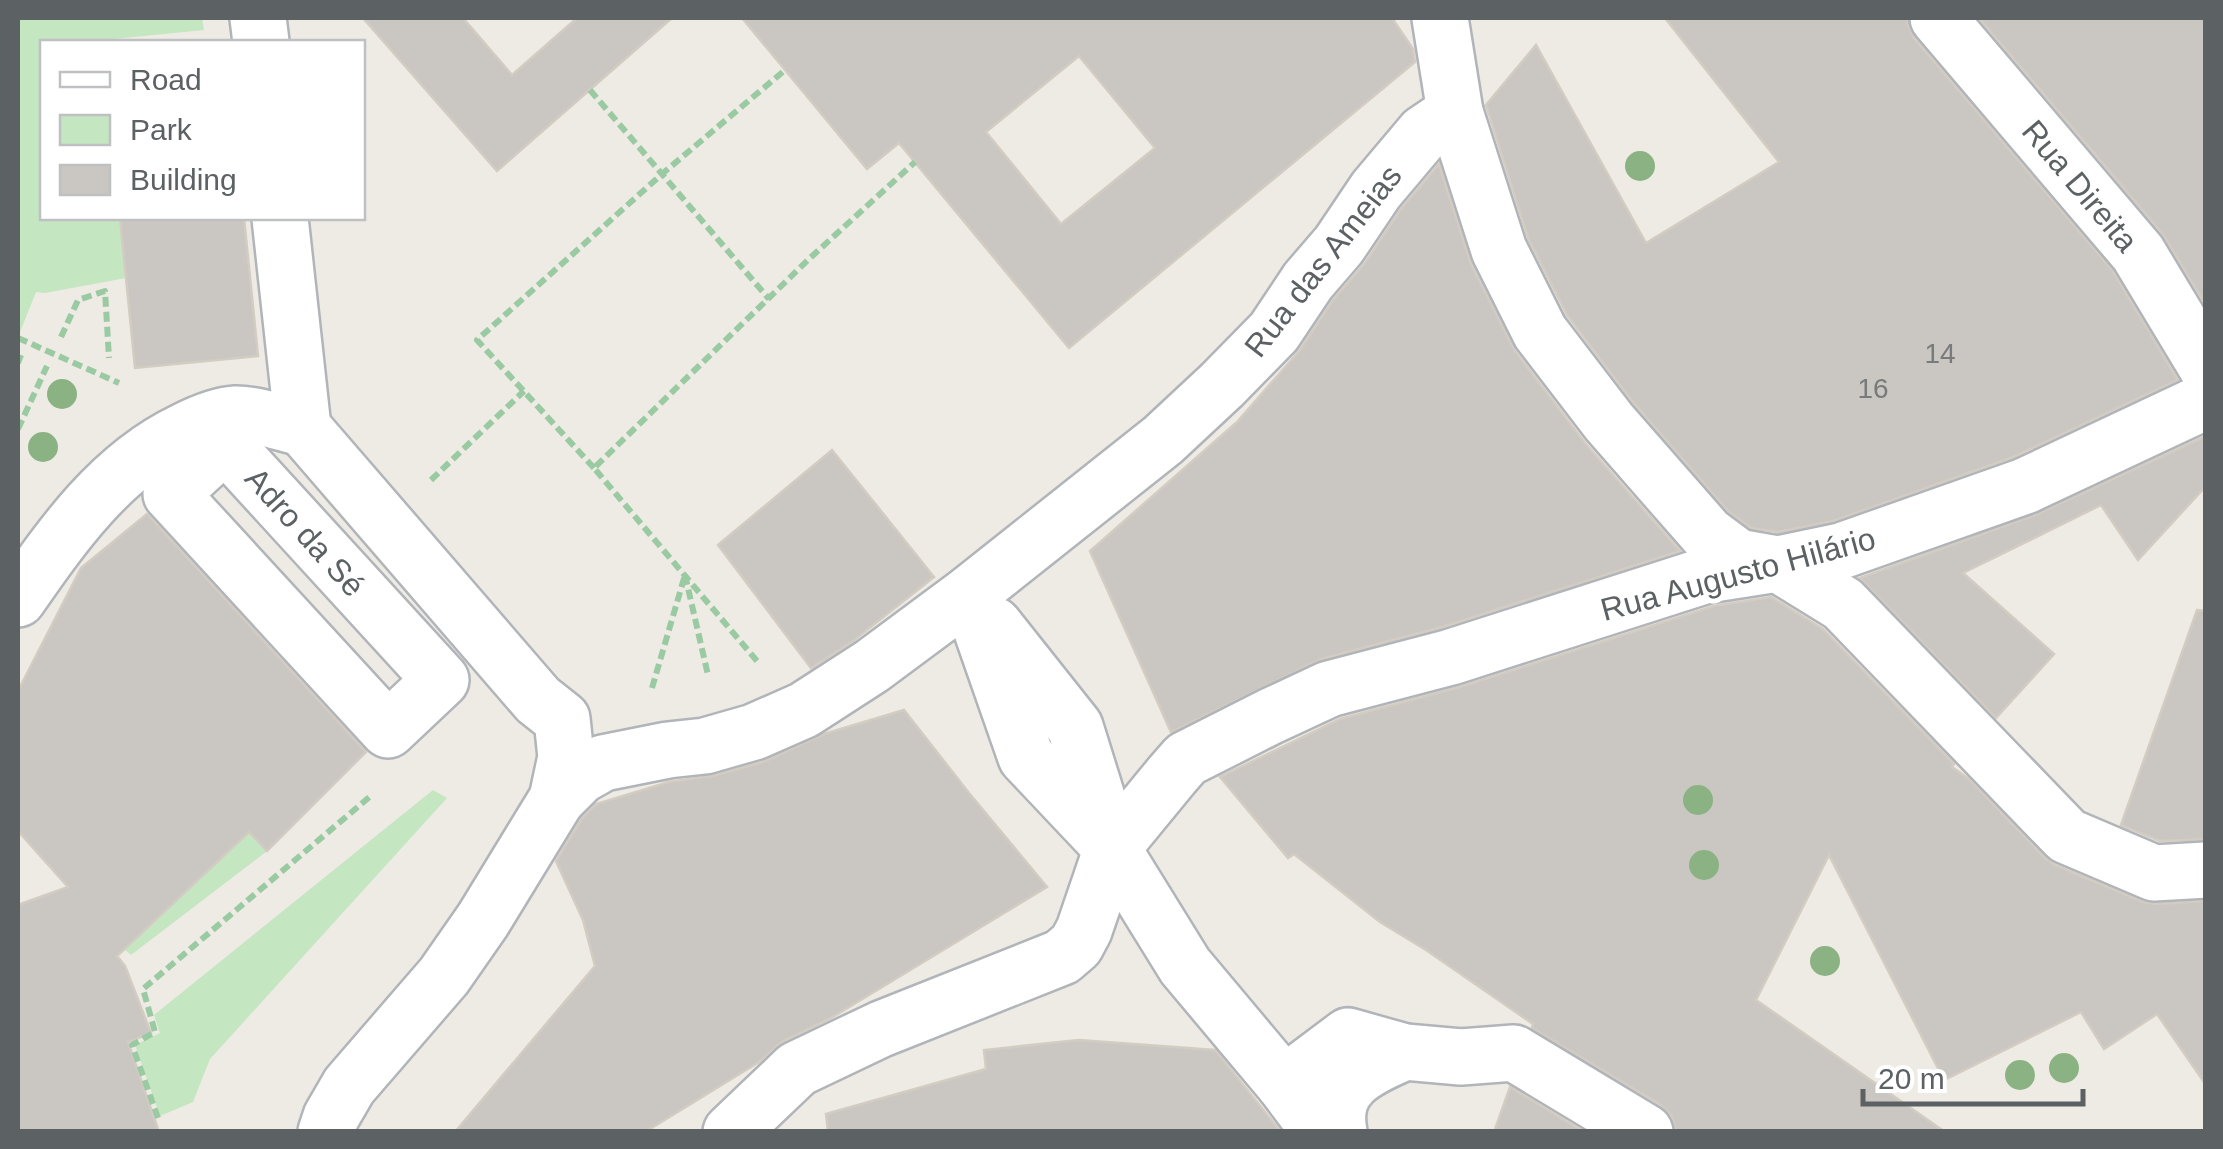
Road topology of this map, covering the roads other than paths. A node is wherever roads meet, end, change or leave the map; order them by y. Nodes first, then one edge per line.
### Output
1 (1440, 18) edge
2 (1938, 18) edge
3 (1455, 112) junction
4 (280, 220) edge
5 (2206, 366) edge
6 (2206, 402) edge
7 (304, 428) junction
8 (1778, 564) junction
9 (969, 594) junction
10 (18, 598) edge
11 (550, 709) junction
12 (388, 730) joint
13 (668, 750) junction
14 (557, 798) junction
15 (1112, 848) junction
16 (2206, 870) edge
17 (1405, 1052) junction
18 (1288, 1108) edge
19 (326, 1132) edge
20 (731, 1132) edge
21 (1320, 1132) edge
22 (1339, 1132) edge
23 (1645, 1132) edge

1 - 3 street
2 - 5 street, Rua Direita
3 - 8 street
3 - 9 street, Rua das Ameias
4 - 7 street
6 - 8 street, Rua Augusto Hilário
7 - 10 street
7 - 11 street, Adro da Sé
8 - 15 street, Rua Augusto Hilário
8 - 16 street
9 - 13 street, Rua das Ameias
9 - 15 street
11 - 13 street
11 - 14 street
12 - 12 street, Adro da Sé
13 - 14 street, Rua das Ameias
14 - 19 street
15 - 18 street
15 - 20 street, Rua Augusto Hilário
17 - 18 street
17 - 22 street
17 - 23 street
18 - 21 street

